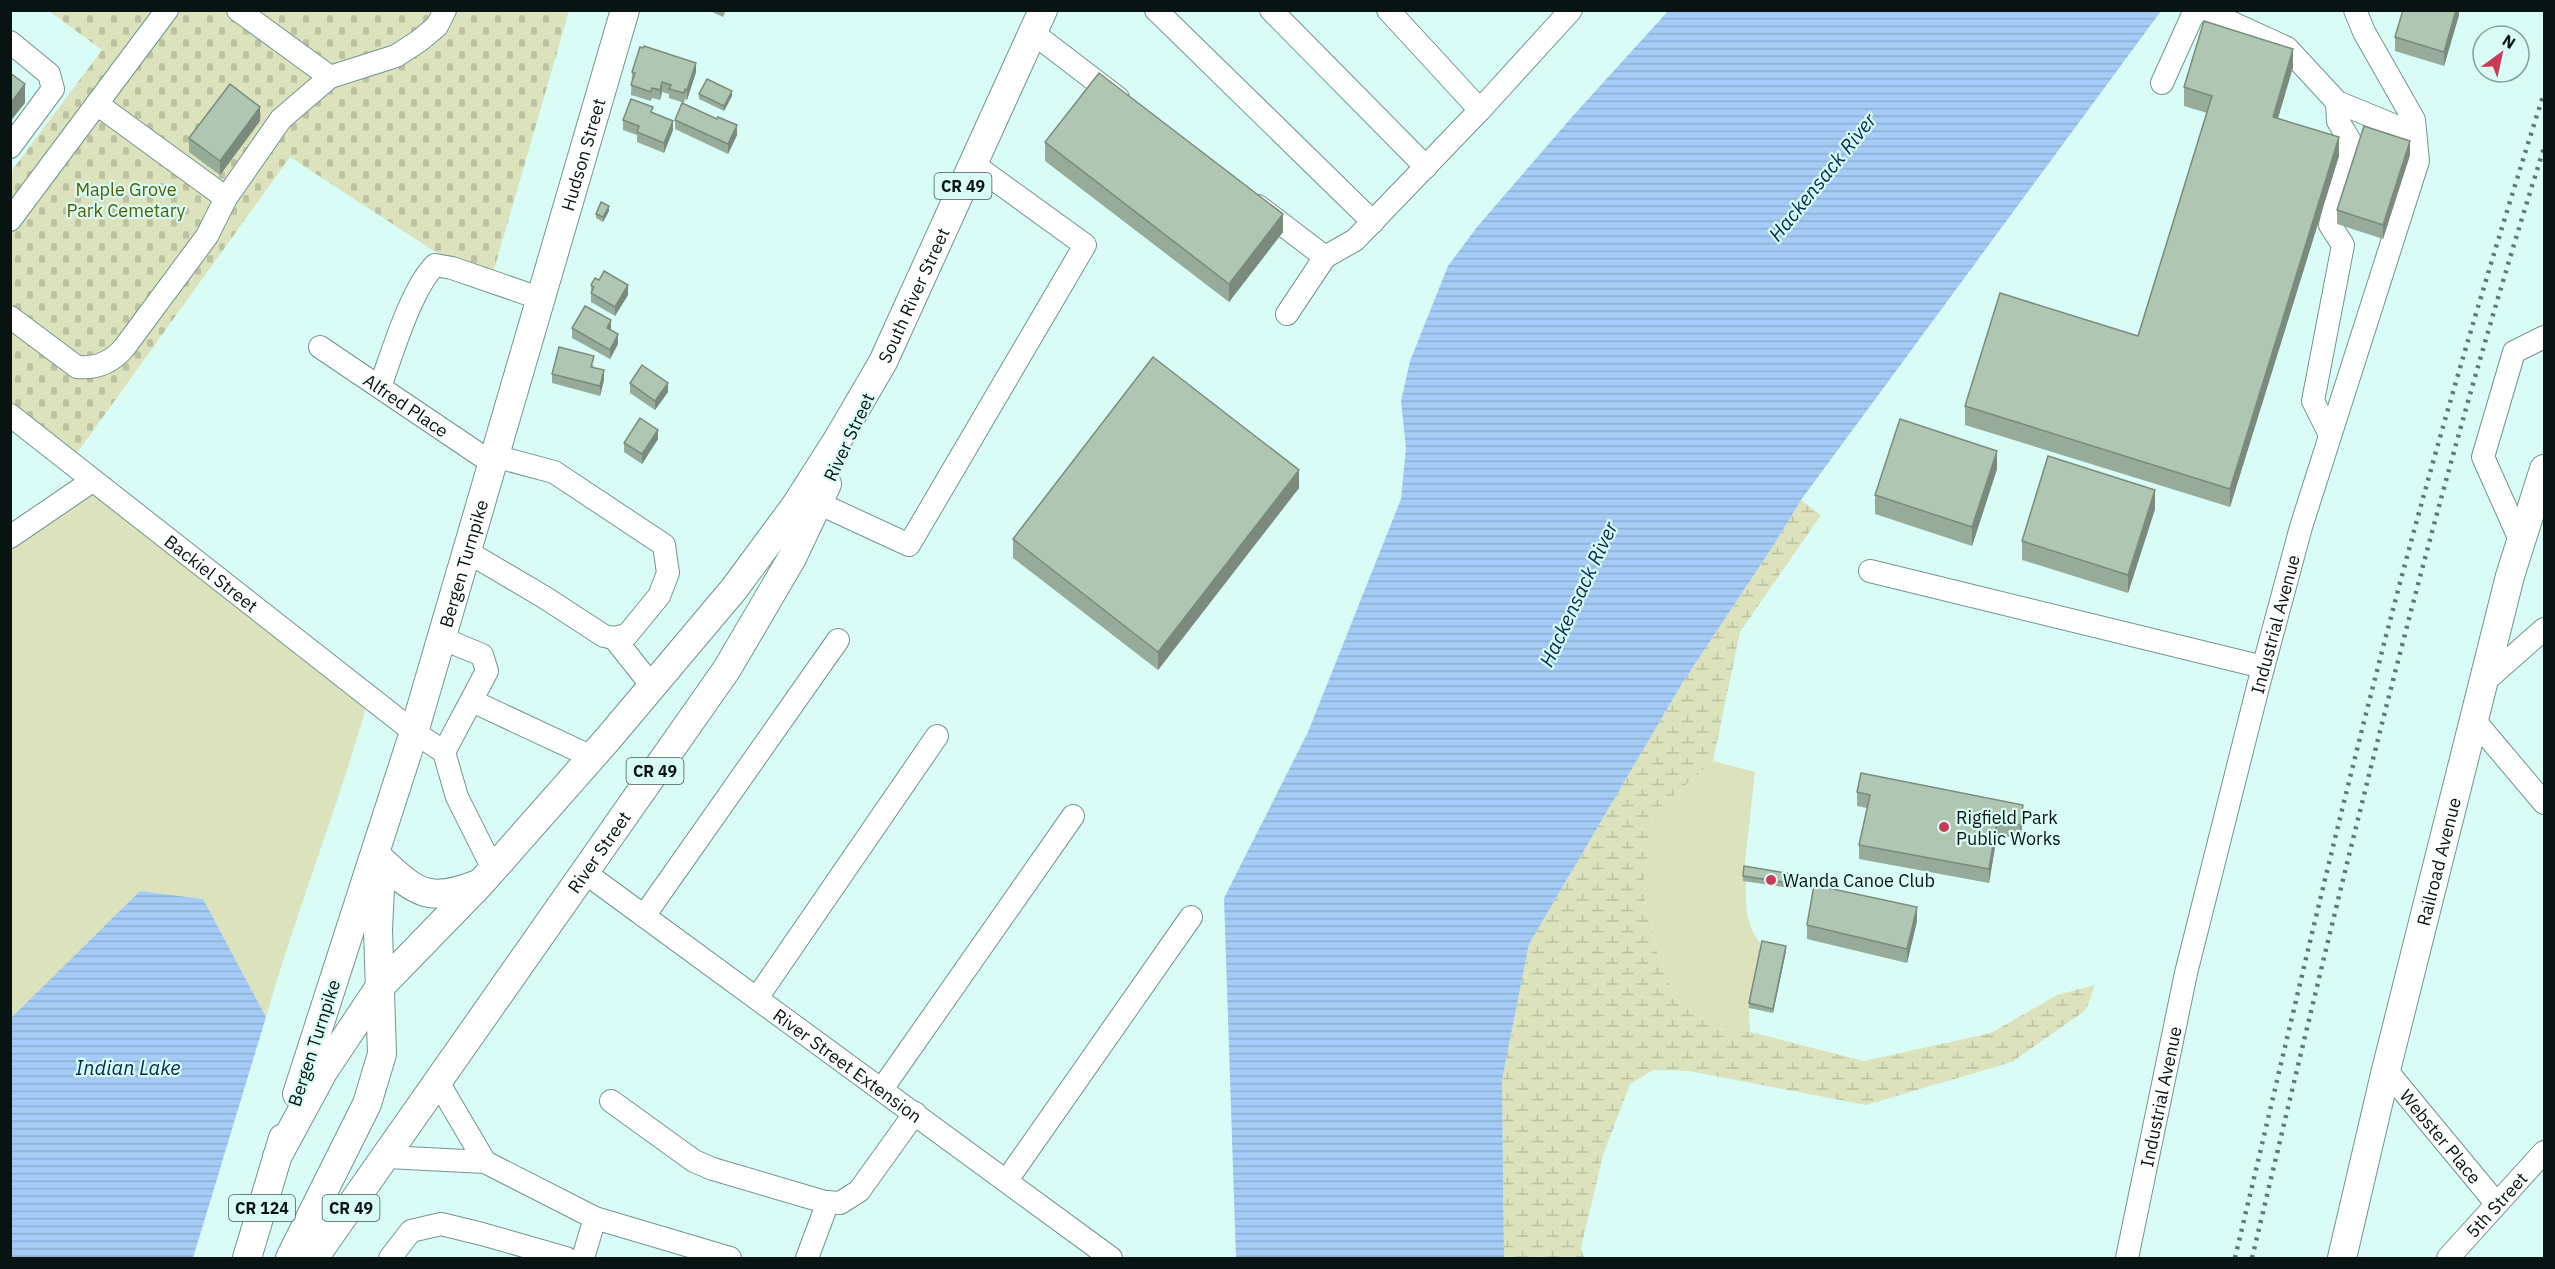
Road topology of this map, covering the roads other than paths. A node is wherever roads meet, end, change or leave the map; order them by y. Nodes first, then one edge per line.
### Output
1 (167, 10) edge
2 (238, 10) edge
3 (445, 10) edge
4 (626, 10) edge
5 (1156, 10) edge
6 (1271, 10) edge
7 (1388, 10) edge
8 (2195, 10) edge
9 (2204, 10) edge
10 (2355, 10) edge
11 (1566, 12) edge
12 (1038, 22) edge
13 (10, 42) edge
14 (330, 77) junction
15 (2162, 83) dead end
16 (2337, 102) junction
17 (97, 104) junction
18 (1480, 110) junction
19 (1135, 111) edge
20 (2415, 134) junction
21 (10, 147) edge
22 (973, 164) junction
23 (1426, 166) junction
24 (1239, 191) edge
25 (226, 198) junction
26 (10, 220) edge
27 (1373, 222) junction
28 (1324, 257) junction
29 (542, 299) junction
30 (1287, 314) dead end
31 (10, 317) edge
32 (2544, 337) edge
33 (320, 347) dead end
34 (380, 387) junction
35 (10, 415) edge
36 (2330, 435) junction
37 (493, 459) junction
38 (2544, 469) edge
39 (92, 481) junction
40 (807, 504) junction
41 (10, 537) edge
42 (2521, 542) junction
43 (466, 551) junction
44 (1870, 571) dead end
45 (2544, 629) edge
46 (441, 638) junction
47 (615, 638) junction
48 (838, 640) dead end
49 (2263, 667) junction
50 (2484, 682) junction
51 (652, 686) junction
52 (472, 701) junction
53 (2474, 720) junction
54 (414, 732) junction
55 (937, 736) dead end
56 (444, 752) junction
57 (592, 757) junction
58 (2544, 803) edge
59 (1073, 816) dead end
60 (383, 828) junction
61 (381, 861) junction
62 (584, 872) junction
63 (486, 876) junction
64 (644, 915) junction
65 (1191, 917) dead end
66 (379, 988) junction
67 (757, 998) junction
68 (2386, 1070) junction
69 (438, 1082) junction
70 (882, 1089) junction
71 (611, 1101) dead end
72 (915, 1113) junction
73 (2544, 1152) edge
74 (387, 1156) junction
75 (277, 1157) junction
76 (485, 1162) junction
77 (1006, 1180) junction
78 (828, 1202) junction
79 (2496, 1203) junction
80 (595, 1218) junction
81 (247, 1258) edge
82 (290, 1258) edge
83 (314, 1258) edge
84 (390, 1258) edge
85 (566, 1258) edge
86 (583, 1258) edge
87 (730, 1258) edge
88 (807, 1258) edge
89 (1112, 1258) edge
90 (2127, 1258) edge
91 (2342, 1258) edge
92 (2448, 1258) edge

1 - 17 street
2 - 14 street
3 - 14 street
4 - 29 main road, Hudson Street / CR 124
5 - 27 street
6 - 23 street
7 - 18 street
8 - 15 street
9 - 16 street
10 - 20 street, Industrial Avenue
11 - 18 street
12 - 19 street
12 - 22 main road, South River Street / CR 49
13 - 21 street
14 - 25 street
16 - 20 street
16 - 36 street
17 - 25 street
17 - 26 street
18 - 23 street
20 - 36 street, Industrial Avenue
22 - 40 main road, South River Street / CR 49
22 - 40 street
23 - 27 street
24 - 28 street
25 - 31 street
27 - 28 street
28 - 30 street
29 - 34 street
29 - 37 main road, Bergen Turnpike / CR 124
32 - 42 street
33 - 34 street, Alfred Place
34 - 37 street, Alfred Place
35 - 39 street, Backiel Street
36 - 49 street, Industrial Avenue
37 - 43 main road, Bergen Turnpike / CR 124
37 - 47 street, Alfred Place
38 - 42 main road, Railroad Avenue
39 - 41 street
39 - 54 street, Backiel Street
40 - 51 main road, CR 49
40 - 62 main road, River Street / CR 49
42 - 50 main road, Railroad Avenue
43 - 46 main road, Bergen Turnpike / CR 124
43 - 47 street
44 - 49 street
45 - 50 street
46 - 52 street
46 - 54 main road, Bergen Turnpike / CR 124
47 - 51 street
48 - 64 street
49 - 90 street, Industrial Avenue
50 - 53 main road, Railroad Avenue
51 - 57 main road, CR 49
52 - 56 street
52 - 57 street
53 - 58 street
53 - 68 main road, Railroad Avenue
54 - 56 street, Backiel Street
54 - 60 main road, Bergen Turnpike / CR 124
55 - 67 street
56 - 63 street
57 - 63 main road, CR 49
59 - 70 street
60 - 61 main road, Bergen Turnpike / CR 124
60 - 75 main road, Bergen Turnpike / CR 124
61 - 63 main road
61 - 66 main road, Bergen Turnpike / CR 124
62 - 64 street, River Street Extension
62 - 69 main road, River Street / CR 49
63 - 66 main road, CR 49
64 - 67 street, River Street Extension
65 - 77 street
66 - 75 main road, CR 49
66 - 82 main road, Bergen Turnpike / CR 124
67 - 70 street, River Street Extension
68 - 79 street, Webster Place
68 - 91 main road, Railroad Avenue
69 - 74 main road, River Street / CR 49
69 - 76 street
70 - 72 street, River Street Extension
71 - 78 street
72 - 77 street, River Street Extension
72 - 78 street
73 - 79 street, 5th Street
74 - 76 street
74 - 83 main road, River Street / CR 49
75 - 81 main road, Bergen Turnpike / CR 124
76 - 80 street
77 - 89 street, River Street Extension
78 - 88 street
79 - 92 street, 5th Street
80 - 86 street
80 - 87 street
84 - 85 street

